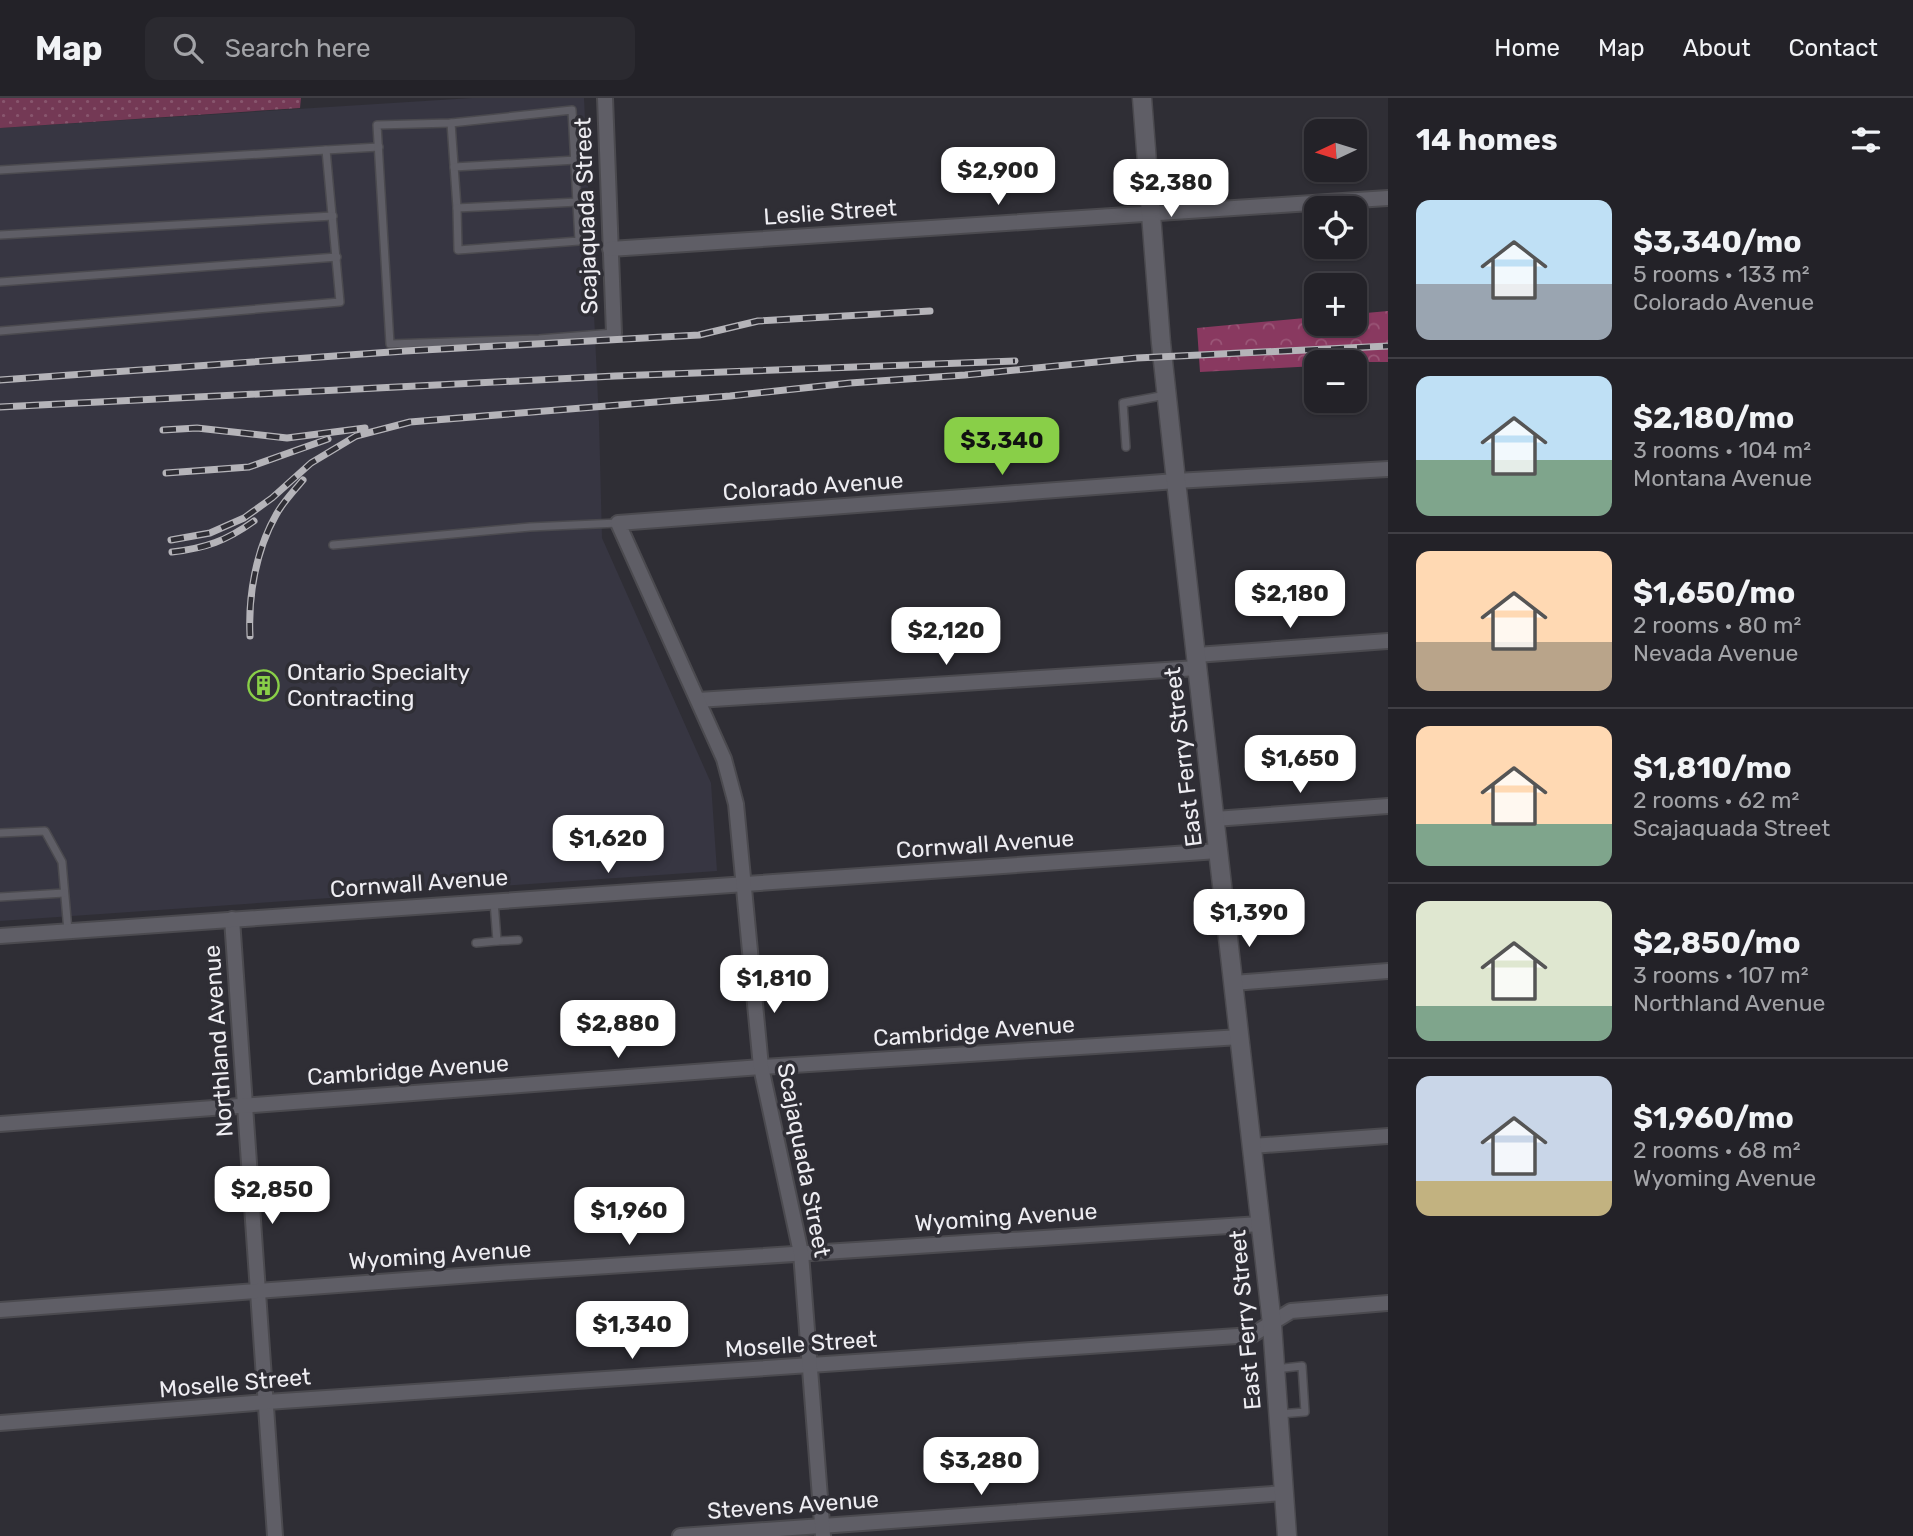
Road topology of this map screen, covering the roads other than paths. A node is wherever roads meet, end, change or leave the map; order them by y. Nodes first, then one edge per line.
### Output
1 (605, 98) edge
2 (1142, 98) edge
3 (451, 123) junction
4 (379, 148) junction
5 (326, 150) junction
6 (576, 160) junction
7 (454, 167) junction
8 (0, 170) edge
9 (1388, 198) edge
10 (578, 202) junction
11 (457, 208) junction
12 (1151, 214) junction
13 (334, 216) junction
14 (0, 235) edge
15 (610, 249) junction
16 (337, 257) junction
17 (0, 282) edge
18 (0, 331) edge
19 (614, 333) joint
20 (1167, 395) junction
21 (1126, 447) dead end
22 (1388, 468) edge
23 (1176, 481) junction
24 (618, 523) junction
25 (333, 545) dead end
26 (1388, 641) edge
27 (1196, 662) junction
28 (698, 700) junction
29 (1388, 806) edge
30 (1215, 819) junction
31 (0, 833) edge
32 (1218, 851) junction
33 (743, 883) junction
34 (64, 893) junction
35 (0, 897) edge
36 (494, 901) junction
37 (232, 919) junction
38 (68, 931) junction
39 (0, 936) edge
40 (518, 940) dead end
41 (497, 942) junction
42 (477, 943) dead end
43 (1388, 971) edge
44 (1233, 983) junction
45 (1240, 1037) junction
46 (761, 1067) junction
47 (245, 1105) junction
48 (0, 1124) edge
49 (1388, 1136) edge
50 (1252, 1146) junction
51 (1260, 1224) junction
52 (801, 1253) junction
53 (259, 1291) junction
54 (1388, 1303) edge
55 (0, 1310) edge
56 (1272, 1324) junction
57 (810, 1367) junction
58 (1274, 1369) junction
59 (267, 1402) junction
60 (1279, 1414) junction
61 (0, 1423) edge
62 (1285, 1493) junction
63 (822, 1531) edge
64 (275, 1536) edge
65 (680, 1536) edge
66 (1287, 1536) edge

1 - 15 street, Scajaquada Street
2 - 12 street, East Ferry Street
3 - 4 lane
3 - 6 lane
3 - 7 lane
4 - 5 lane
4 - 19 lane
5 - 8 lane
5 - 13 lane
6 - 7 lane
6 - 10 lane
7 - 11 lane
9 - 12 street, Leslie Street
10 - 11 lane
10 - 11 lane
12 - 15 street, Leslie Street
12 - 20 street, East Ferry Street
13 - 14 lane
13 - 16 lane
15 - 19 street, Scajaquada Street
16 - 17 lane
16 - 18 lane
20 - 21 lane
20 - 23 street, East Ferry Street
22 - 23 street, Colorado Avenue
23 - 24 street, Colorado Avenue
23 - 27 street, East Ferry Street
24 - 25 lane
24 - 28 street, Scajaquada Street
26 - 27 street
27 - 28 street
27 - 30 street, East Ferry Street
28 - 33 street, Scajaquada Street
29 - 30 street
30 - 32 street, East Ferry Street
31 - 34 lane
32 - 33 street, Cornwall Avenue
32 - 44 street, East Ferry Street
33 - 36 street, Cornwall Avenue
33 - 46 street, Scajaquada Street
34 - 35 lane
34 - 38 lane
36 - 37 street, Cornwall Avenue
36 - 41 lane
37 - 38 street, Cornwall Avenue
37 - 47 street, Northland Avenue
38 - 39 street, Cornwall Avenue
40 - 41 lane
41 - 42 lane
43 - 44 street
44 - 45 street, East Ferry Street
45 - 46 street, Cambridge Avenue
45 - 50 street, East Ferry Street
46 - 47 street, Cambridge Avenue
46 - 52 street, Scajaquada Street
47 - 48 street, Cambridge Avenue
47 - 53 street, Northland Avenue
49 - 50 street
50 - 51 street, East Ferry Street
51 - 52 street, Wyoming Avenue
51 - 56 street, East Ferry Street
52 - 53 street, Wyoming Avenue
52 - 57 street, Scajaquada Street
53 - 55 street, Wyoming Avenue
53 - 59 street, Northland Avenue
54 - 56 street, Moselle Street
56 - 57 street, Moselle Street
56 - 58 street, East Ferry Street
57 - 59 street, Moselle Street
57 - 63 street, Scajaquada Street
58 - 60 street, East Ferry Street
58 - 60 lane
59 - 61 street, Moselle Street
59 - 64 street, Northland Avenue
60 - 62 street, East Ferry Street
62 - 63 street, Stevens Avenue
62 - 66 street, East Ferry Street
63 - 65 street, Stevens Avenue

